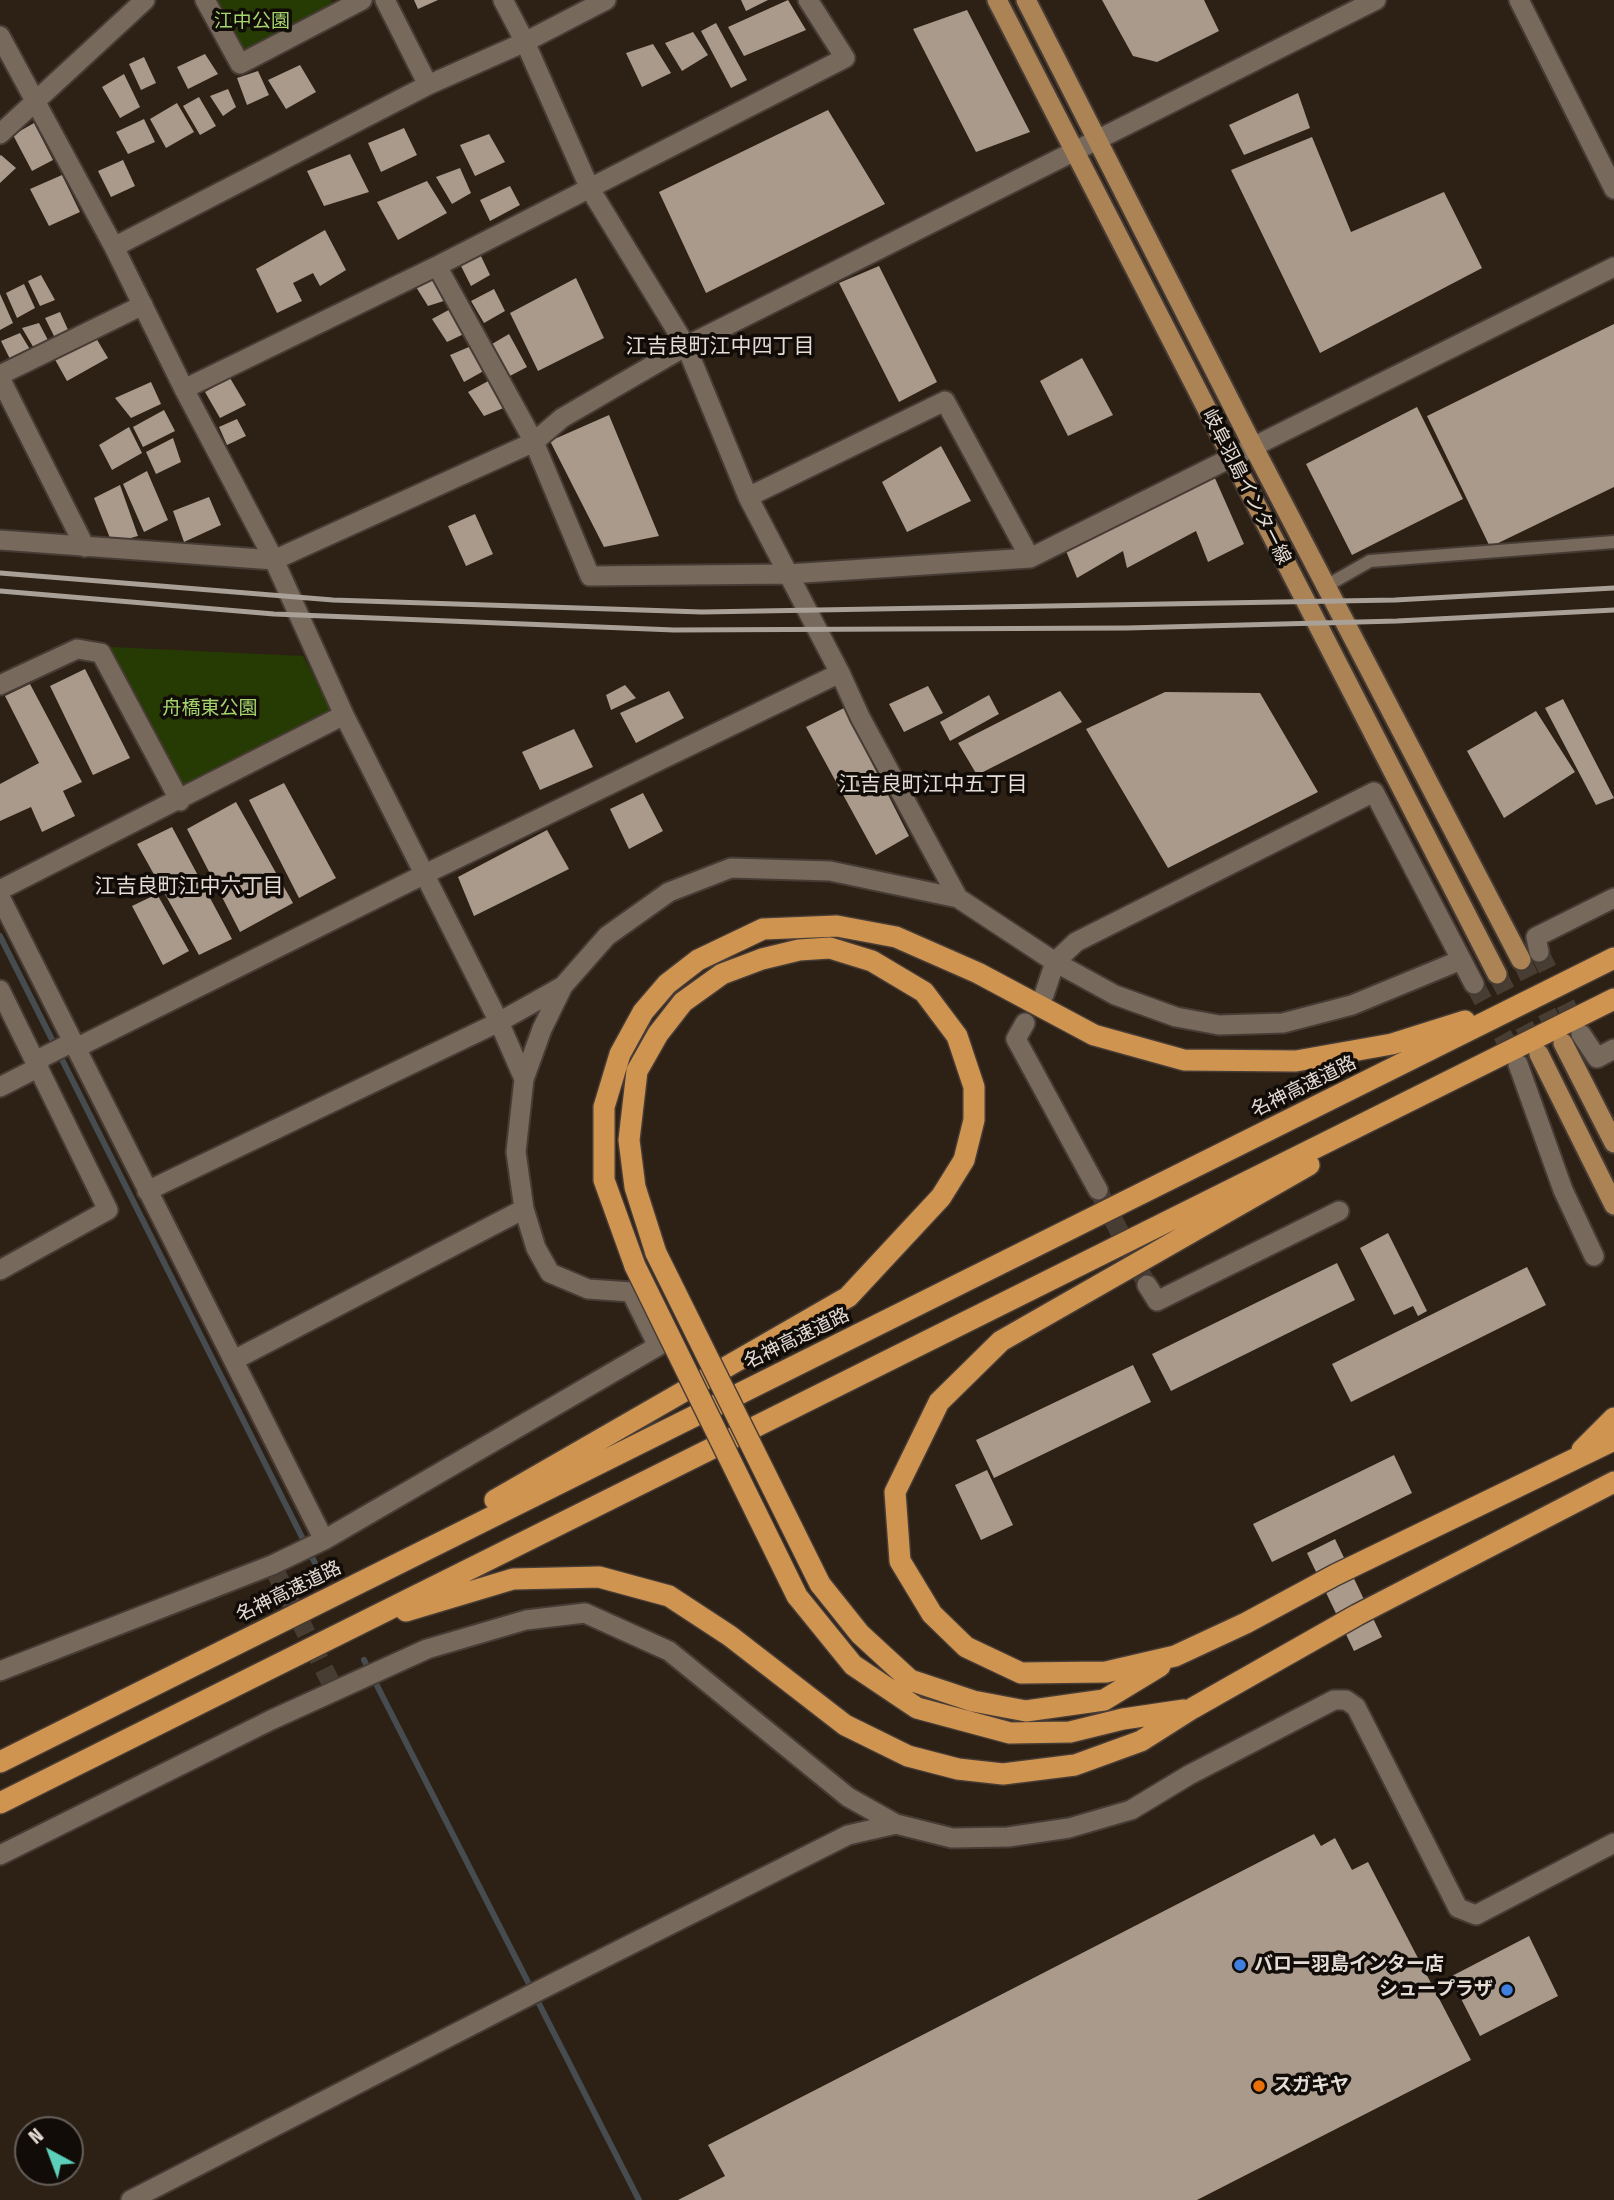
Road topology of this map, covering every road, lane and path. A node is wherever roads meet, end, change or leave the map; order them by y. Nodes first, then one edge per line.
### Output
1 (145, 0) edge
2 (205, 0) edge
3 (362, 0) edge
4 (385, 0) edge
5 (503, 0) edge
6 (606, 0) edge
7 (808, 0) edge
8 (997, 0) edge
9 (1026, 0) edge
10 (1376, 0) edge
11 (1518, 0) edge
12 (0, 36) edge
13 (525, 42) junction
14 (428, 85) junction
15 (37, 100) junction
16 (0, 134) edge
17 (1097, 141) junction
18 (1074, 152) junction
19 (590, 189) junction
20 (1614, 189) edge
21 (114, 247) junction
22 (436, 266) junction
23 (1614, 267) edge
24 (143, 305) junction
25 (686, 346) junction
26 (0, 377) edge
27 (184, 389) junction
28 (534, 442) junction
29 (1253, 446) junction
30 (1230, 457) junction
31 (748, 497) junction
32 (0, 540) edge
33 (1614, 542) edge
34 (85, 547) junction
35 (1030, 558) junction
36 (274, 560) junction
37 (789, 574) junction
38 (1326, 586) junction
39 (840, 673) junction
40 (0, 684) edge
41 (344, 715) junction
42 (1406, 794) junction
43 (180, 800) junction
44 (1381, 806) junction
45 (423, 875) junction
46 (0, 890) edge
47 (0, 897) edge
48 (958, 898) junction
49 (1614, 898) edge
50 (1530, 956) joint
51 (1614, 958) edge
52 (1461, 960) junction
53 (1055, 962) junction
54 (1497, 974) tunnel mouth
55 (1474, 984) tunnel mouth
56 (563, 986) junction
57 (0, 990) edge
58 (1044, 995) dead end
59 (1614, 999) edge
60 (1526, 1002) junction
61 (499, 1022) junction
62 (1026, 1023) dead end
63 (1581, 1034) tunnel mouth
64 (1563, 1043) tunnel mouth
65 (72, 1045) junction
66 (1614, 1049) edge
67 (1539, 1054) tunnel mouth
68 (1515, 1057) junction
69 (39, 1062) junction
70 (524, 1079) junction
71 (0, 1087) edge
72 (1614, 1143) edge
73 (1098, 1190) tunnel mouth
74 (147, 1191) junction
75 (1614, 1205) edge
76 (524, 1209) junction
77 (1339, 1211) dead end
78 (1594, 1256) dead end
79 (0, 1270) edge
80 (1147, 1285) tunnel mouth
81 (234, 1360) junction
82 (1614, 1418) edge
83 (1614, 1440) edge
84 (1570, 1462) junction
85 (1614, 1482) edge
86 (321, 1542) junction
87 (302, 1610) junction
88 (349, 1628) junction
89 (1175, 1656) junction
90 (0, 1671) edge
91 (1192, 1708) junction
92 (0, 1762) edge
93 (0, 1803) edge
94 (895, 1824) junction
95 (1614, 1843) edge
96 (0, 1855) edge
97 (131, 2200) edge

1 - 15 street
2 - 3 street
4 - 14 street
5 - 13 street
6 - 13 street
7 - 19 street
8 - 18 main road, 岐阜羽島インター線
9 - 17 main road, 岐阜羽島インター線
10 - 17 street
11 - 20 street
12 - 15 street
13 - 14 street
13 - 19 street
14 - 21 street
15 - 16 street
15 - 21 street
17 - 18 street
17 - 29 main road, 岐阜羽島インター線
18 - 25 street
18 - 30 main road, 岐阜羽島インター線
19 - 22 street
19 - 25 street
21 - 24 street
22 - 27 street
22 - 28 street
23 - 29 street
24 - 26 street
24 - 27 street
25 - 28 street
25 - 31 street
26 - 34 street
27 - 36 street
28 - 36 street
28 - 37 street
29 - 30 street
29 - 38 main road, 岐阜羽島インター線
30 - 35 street
30 - 42 main road, 岐阜羽島インター線
31 - 35 street
31 - 37 street
32 - 34 street
33 - 38 lane
34 - 36 street
35 - 37 street
36 - 41 street
37 - 39 street
38 - 50 main road, 岐阜羽島インター線
39 - 45 street
39 - 48 street
40 - 43 street
41 - 43 street
41 - 45 street
42 - 44 street
42 - 54 main road, 岐阜羽島インター線
43 - 46 street
44 - 52 street
44 - 53 street
45 - 61 street
45 - 65 street
47 - 65 street
48 - 53 street
48 - 56 street
49 - 50 street
51 - 60 highway, 名神高速道路
52 - 53 street
52 - 55 street
53 - 58 street
56 - 61 street
56 - 70 street
57 - 69 street
59 - 68 highway
60 - 87 highway, 名神高速道路
60 - 91 highway, bridge
61 - 70 street
61 - 74 street
62 - 73 street
63 - 66 street
64 - 72 main road
65 - 69 street
65 - 74 street
67 - 75 main road
68 - 78 street
68 - 88 highway
68 - 89 highway
69 - 71 street
69 - 79 street
70 - 76 street
74 - 81 street
76 - 81 street
76 - 86 street
77 - 80 street
81 - 86 street
82 - 84 highway
83 - 84 highway
84 - 89 highway
85 - 91 highway
86 - 90 street
87 - 89 highway, bridge
87 - 92 highway, 名神高速道路
88 - 91 highway
88 - 93 highway
94 - 95 street
94 - 96 street
94 - 97 street

